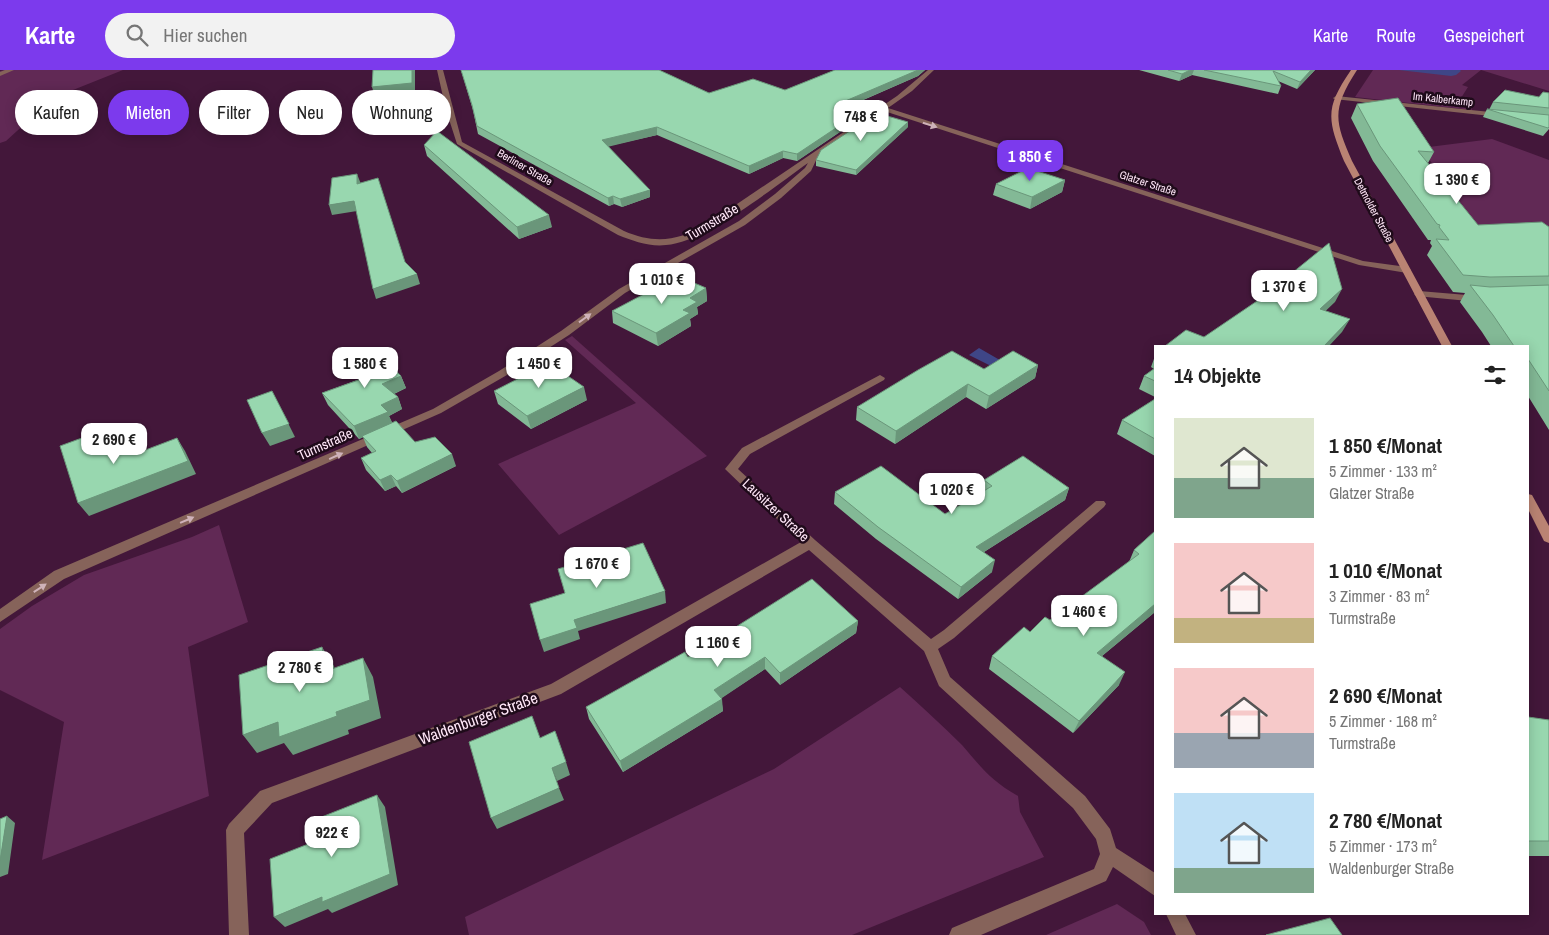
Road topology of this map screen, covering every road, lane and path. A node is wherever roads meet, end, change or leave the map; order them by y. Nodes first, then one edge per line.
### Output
1 (11, 70) edge
2 (440, 70) edge
3 (931, 70) edge
4 (1354, 70) edge
5 (0, 74) edge
6 (1336, 98) junction
7 (884, 109) junction
8 (1509, 116) edge
9 (816, 154) junction
10 (648, 242) joint
11 (1407, 270) junction
12 (1419, 294) junction
13 (1489, 298) edge
14 (1446, 345) edge
15 (880, 378) dead end
16 (1529, 500) edge
17 (1100, 504) dead end
18 (1549, 538) edge
19 (810, 543) junction
20 (0, 616) edge
21 (930, 647) junction
22 (1109, 854) junction
23 (1154, 886) edge
24 (1176, 915) edge
25 (239, 935) edge
26 (959, 935) edge
27 (1186, 935) edge

1 - 5 street
2 - 10 street, Berliner Straße
3 - 7 street, Turmstraße
4 - 6 main road, Detmolder Straße
6 - 8 street, Im Kalberkamp
6 - 11 main road, Detmolder Straße
7 - 9 street, Turmstraße
7 -> 11 street, Glatzer Straße
9 - 10 street, Turmstraße
20 -> 9 street, Turmstraße
11 - 12 main road, Detmolder Straße
12 - 13 street
12 - 14 main road, Detmolder Straße
15 - 19 street, Lausitzer Straße
16 - 18 main road
17 - 21 street
19 - 21 street, Lausitzer Straße
19 - 25 street, Waldenburger Straße
21 - 22 street, Lausitzer Straße
22 - 23 street
22 - 26 street
24 - 27 street

